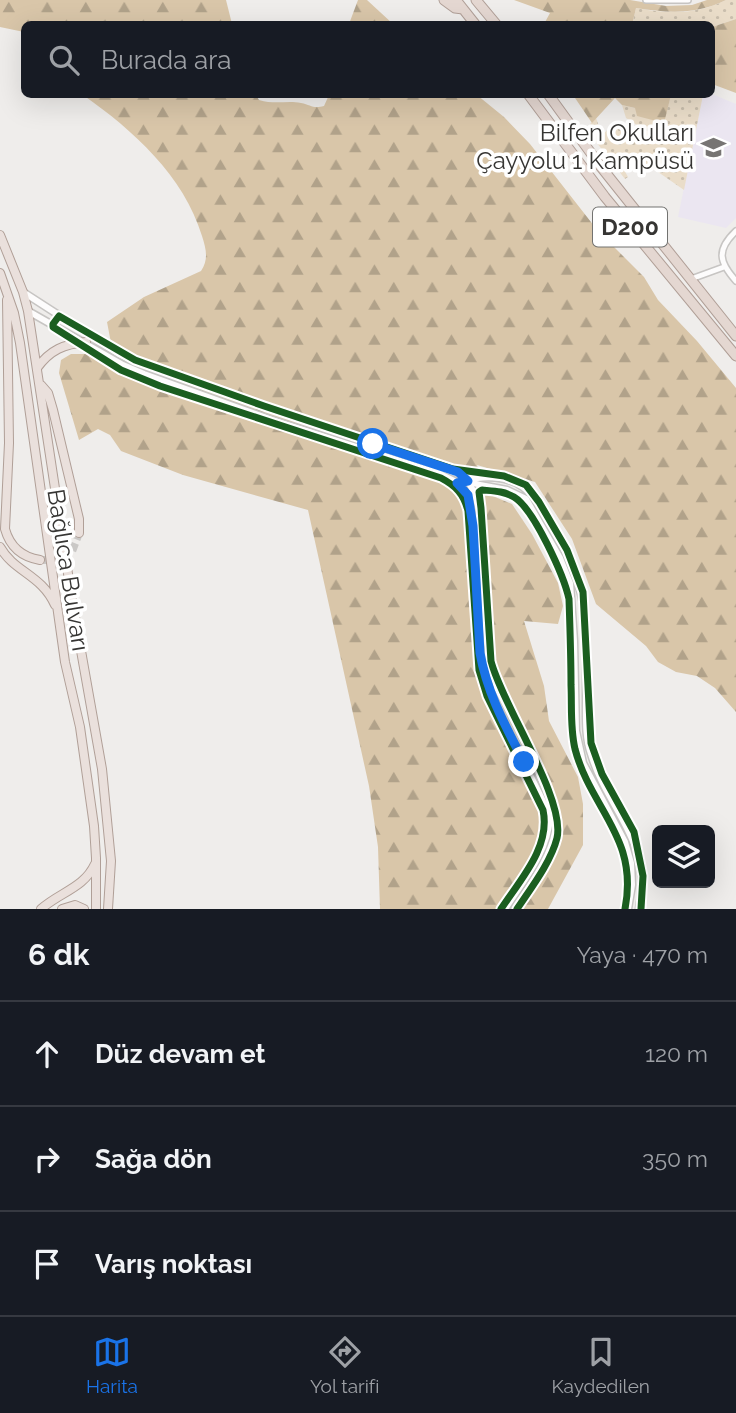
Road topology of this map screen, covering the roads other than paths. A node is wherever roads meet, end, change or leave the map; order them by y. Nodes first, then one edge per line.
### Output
1 (444, 0) edge
2 (456, 0) edge
3 (476, 0) edge
4 (483, 0) edge
5 (646, 0) edge
6 (688, 0) edge
7 (463, 9) junction
8 (473, 21) edge
9 (494, 21) edge
10 (495, 21) edge
11 (531, 98) edge
12 (551, 98) edge
13 (736, 231) edge
14 (0, 235) edge
15 (724, 267) junction
16 (0, 273) edge
17 (690, 279) junction
18 (736, 281) edge
19 (6, 290) junction
20 (23, 292) junction
21 (28, 311) junction
22 (736, 336) edge
23 (86, 342) junction
24 (0, 343) edge
25 (736, 356) edge
26 (9, 362) junction
27 (37, 368) junction
28 (39, 383) junction
29 (468, 481) junction
30 (457, 483) junction
31 (79, 533) tunnel mouth
32 (0, 547) edge
33 (40, 560) dead end
34 (59, 614) junction
35 (96, 862) junction
36 (41, 909) edge
37 (62, 909) edge
38 (84, 909) edge
39 (96, 909) edge
40 (108, 909) edge
41 (505, 909) edge
42 (514, 909) edge
43 (628, 909) edge
44 (639, 909) edge

1 - 7 highway
2 - 7 highway
3 - 9 highway
4 - 10 highway
5 - 6 street
7 - 8 highway
11 - 25 highway, D200
12 - 17 highway, D200
13 - 15 street
14 - 20 main road, Bağlıca Bulvarı
15 - 17 street
15 - 18 street
16 - 19 main road, Bağlıca Bulvarı
17 - 22 highway, D200
19 - 26 main road
19 - 34 main road, Bağlıca Bulvarı
20 - 21 main road, Bağlıca Bulvarı
20 - 29 street
21 - 23 street
21 - 27 main road, Bağlıca Bulvarı
23 - 27 main road
23 - 30 street
24 - 26 main road
26 - 33 main road
27 - 28 main road, Bağlıca Bulvarı
28 - 31 main road
28 - 40 main road, Bağlıca Bulvarı
29 - 30 street
29 - 42 street
29 - 43 street
29 - 44 street
30 - 41 street
32 - 34 main road
34 - 35 main road, Bağlıca Bulvarı
35 - 36 main road
35 - 39 main road, Bağlıca Bulvarı
37 - 38 main road

